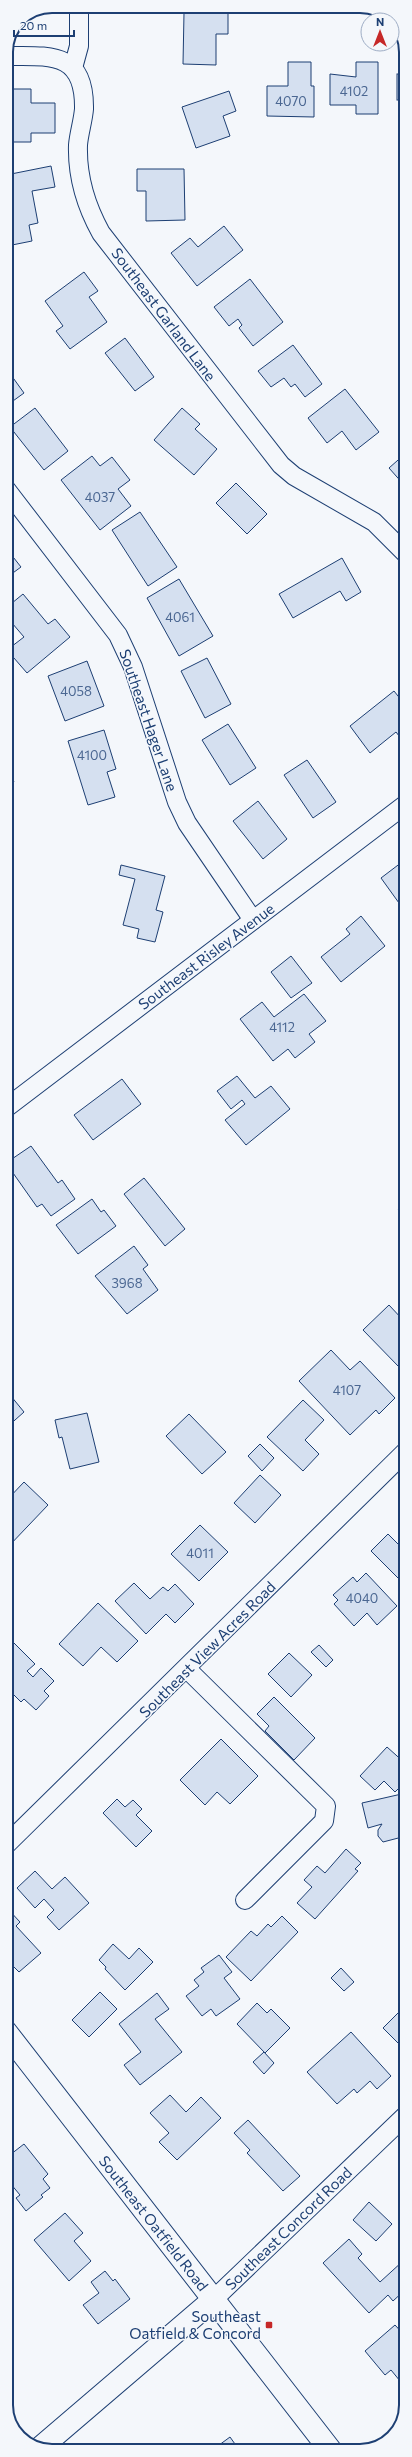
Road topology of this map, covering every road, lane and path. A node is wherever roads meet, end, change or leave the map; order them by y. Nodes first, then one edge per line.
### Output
1 (79, 13) edge
2 (13, 56) edge
3 (73, 68) junction
4 (13, 498) edge
5 (399, 547) edge
6 (399, 809) edge
7 (253, 920) junction
8 (13, 1103) edge
9 (399, 1458) edge
10 (187, 1669) junction
11 (13, 1838) edge
12 (245, 1900) dead end
13 (13, 2045) edge
14 (399, 2122) edge
15 (213, 2300) junction
16 (45, 2443) edge
17 (326, 2444) edge

1 - 3 street
2 - 3 street
3 - 5 street, Southeast Garland Lane
4 - 7 street, Southeast Hager Lane
6 - 7 street, Southeast Risley Avenue
7 - 8 street, Southeast Risley Avenue
9 - 10 street, Southeast View Acres Road
10 - 11 street, Southeast View Acres Road
10 - 12 street
13 - 15 main road, Southeast Oatfield Road
14 - 15 street, Southeast Concord Road
15 - 16 main road, Southeast Concord Road
15 - 17 main road, Southeast Oatfield Road

